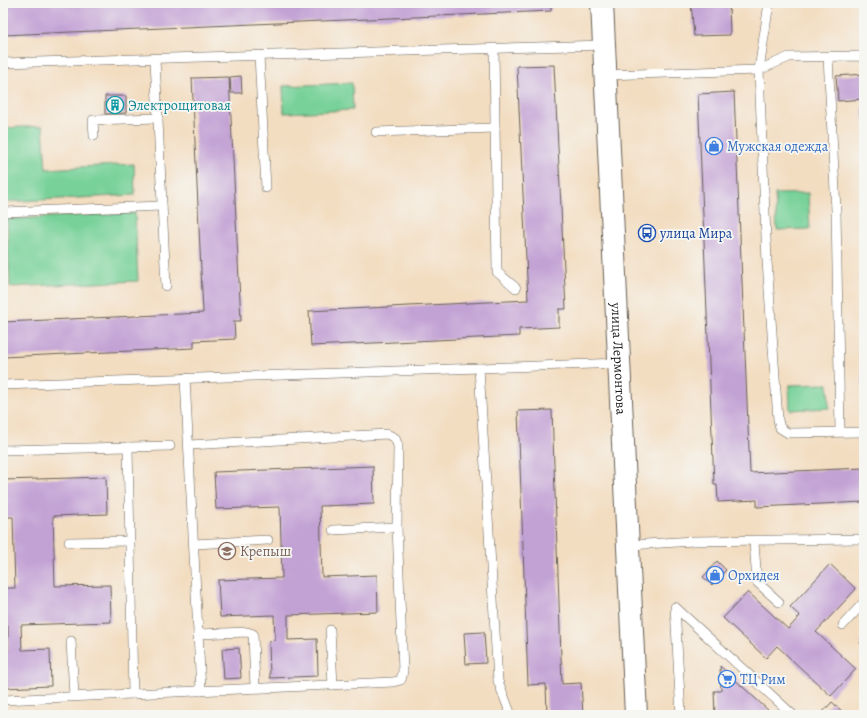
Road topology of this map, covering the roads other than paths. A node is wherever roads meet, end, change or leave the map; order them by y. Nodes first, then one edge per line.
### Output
1 (602, 3) edge
2 (770, 3) edge
3 (604, 45) junction
4 (494, 48) junction
5 (258, 55) junction
6 (828, 57) junction
7 (155, 59) junction
8 (864, 59) edge
9 (3, 63) edge
10 (759, 70) junction
11 (605, 75) junction
12 (158, 118) junction
13 (495, 128) junction
14 (376, 132) dead end
15 (94, 136) dead end
16 (266, 188) dead end
17 (162, 206) junction
18 (3, 212) edge
19 (166, 286) dead end
20 (516, 288) dead end
21 (620, 363) junction
22 (479, 368) junction
23 (185, 378) junction
24 (3, 385) edge
25 (840, 432) junction
26 (864, 432) edge
27 (189, 445) junction
28 (170, 446) dead end
29 (128, 447) junction
30 (3, 450) edge
31 (397, 526) junction
32 (333, 530) dead end
33 (864, 539) edge
34 (268, 540) dead end
35 (130, 541) junction
36 (69, 542) dead end
37 (754, 542) junction
38 (194, 544) junction
39 (630, 545) junction
40 (779, 602) dead end
41 (864, 602) edge
42 (843, 625) dead end
43 (330, 630) dead end
44 (198, 634) junction
45 (71, 640) dead end
46 (333, 685) junction
47 (255, 688) junction
48 (201, 691) junction
49 (133, 694) junction
50 (74, 696) junction
51 (3, 700) edge
52 (511, 715) edge
53 (636, 715) edge
54 (681, 715) edge
55 (792, 715) edge

1 - 3 street, улица Лермонтова
2 - 10 lane
3 - 4 lane
3 - 11 street, улица Лермонтова
4 - 5 lane
4 - 13 lane
5 - 7 lane
5 - 16 lane
6 - 8 lane
6 - 10 lane
6 - 25 lane
7 - 9 lane
7 - 12 lane
10 - 11 lane
10 - 25 lane
11 - 21 street, улица Лермонтова
12 - 15 lane
12 - 17 lane
13 - 14 lane
13 - 20 lane
17 - 18 lane
17 - 19 lane
21 - 22 lane
21 - 39 street, улица Лермонтова
22 - 23 lane
22 - 52 lane
23 - 24 lane
23 - 27 lane
25 - 26 lane
27 - 31 lane
27 - 38 lane
28 - 29 lane
29 - 30 lane
29 - 35 lane
31 - 32 lane
31 - 46 lane
33 - 37 lane
34 - 38 lane
35 - 36 lane
35 - 49 lane
37 - 39 lane
37 - 40 lane
38 - 44 lane
39 - 53 street, улица Лермонтова
41 - 42 lane
43 - 46 lane
44 - 47 lane
44 - 48 lane
45 - 50 lane
46 - 47 lane
47 - 48 lane
48 - 49 lane
49 - 50 lane
50 - 51 lane
54 - 55 lane

